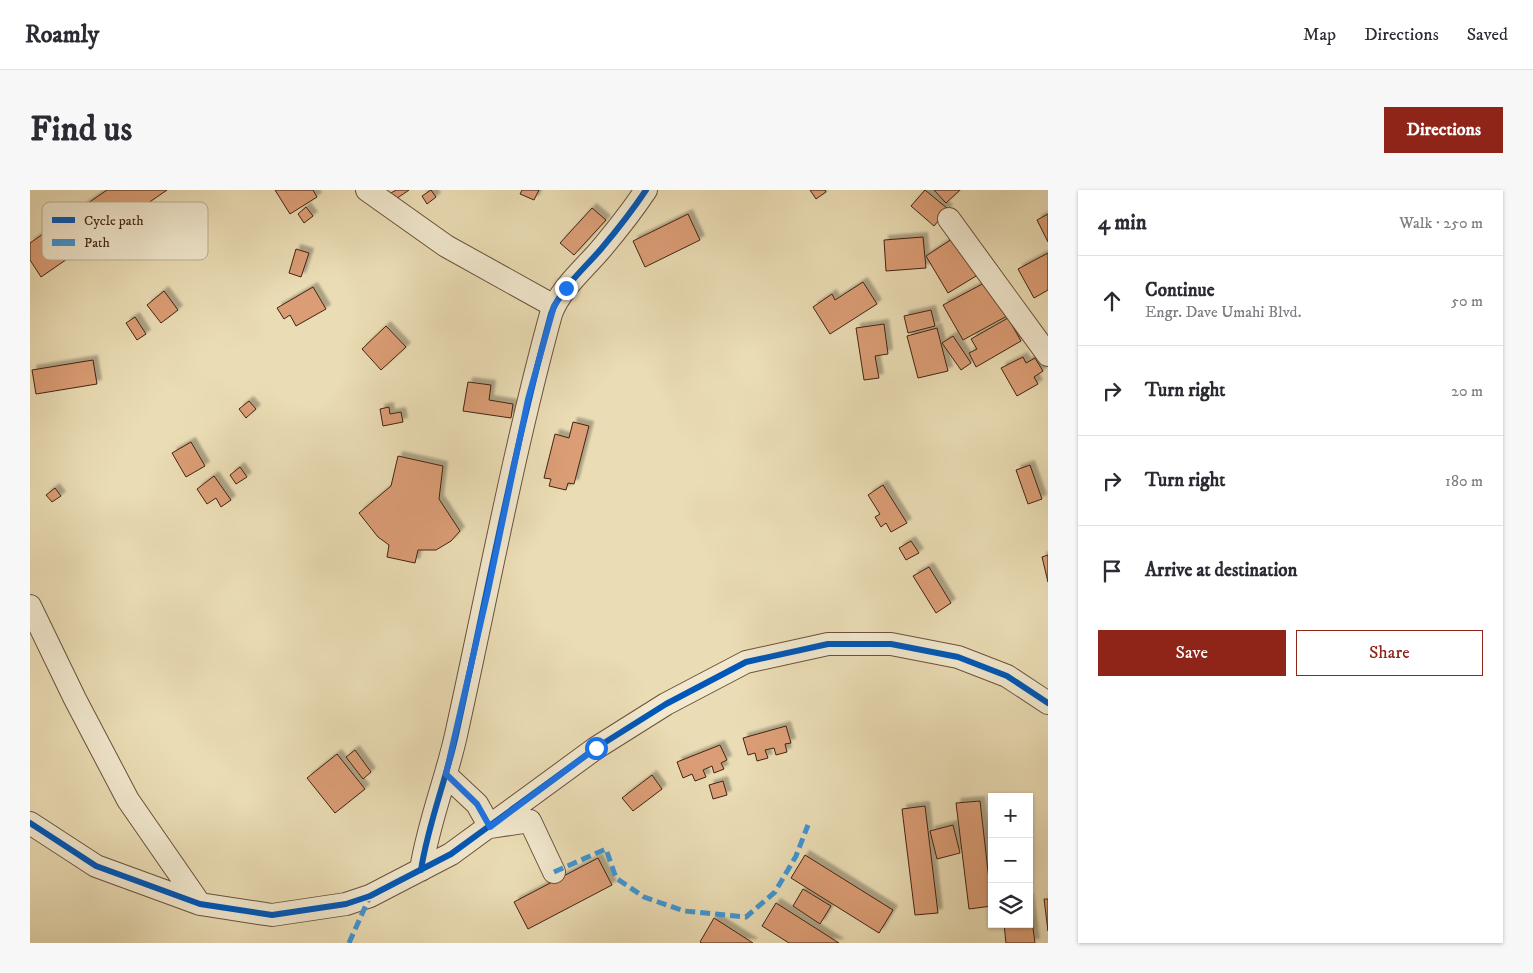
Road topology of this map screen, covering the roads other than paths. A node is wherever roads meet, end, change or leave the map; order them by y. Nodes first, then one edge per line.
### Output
1 (366, 190) edge
2 (646, 190) edge
3 (949, 219) dead end
4 (554, 306) junction
5 (1048, 355) edge
6 (30, 606) edge
7 (1048, 703) edge
8 (446, 774) junction
9 (30, 823) edge
10 (490, 827) junction
11 (421, 870) junction
12 (554, 872) dead end
13 (200, 904) junction

1 - 4 street
2 - 4 street
3 - 5 street
4 - 8 street
6 - 13 street
7 - 10 street
8 - 10 street
8 - 11 street
9 - 13 street
10 - 11 street
10 - 12 street
11 - 13 street

